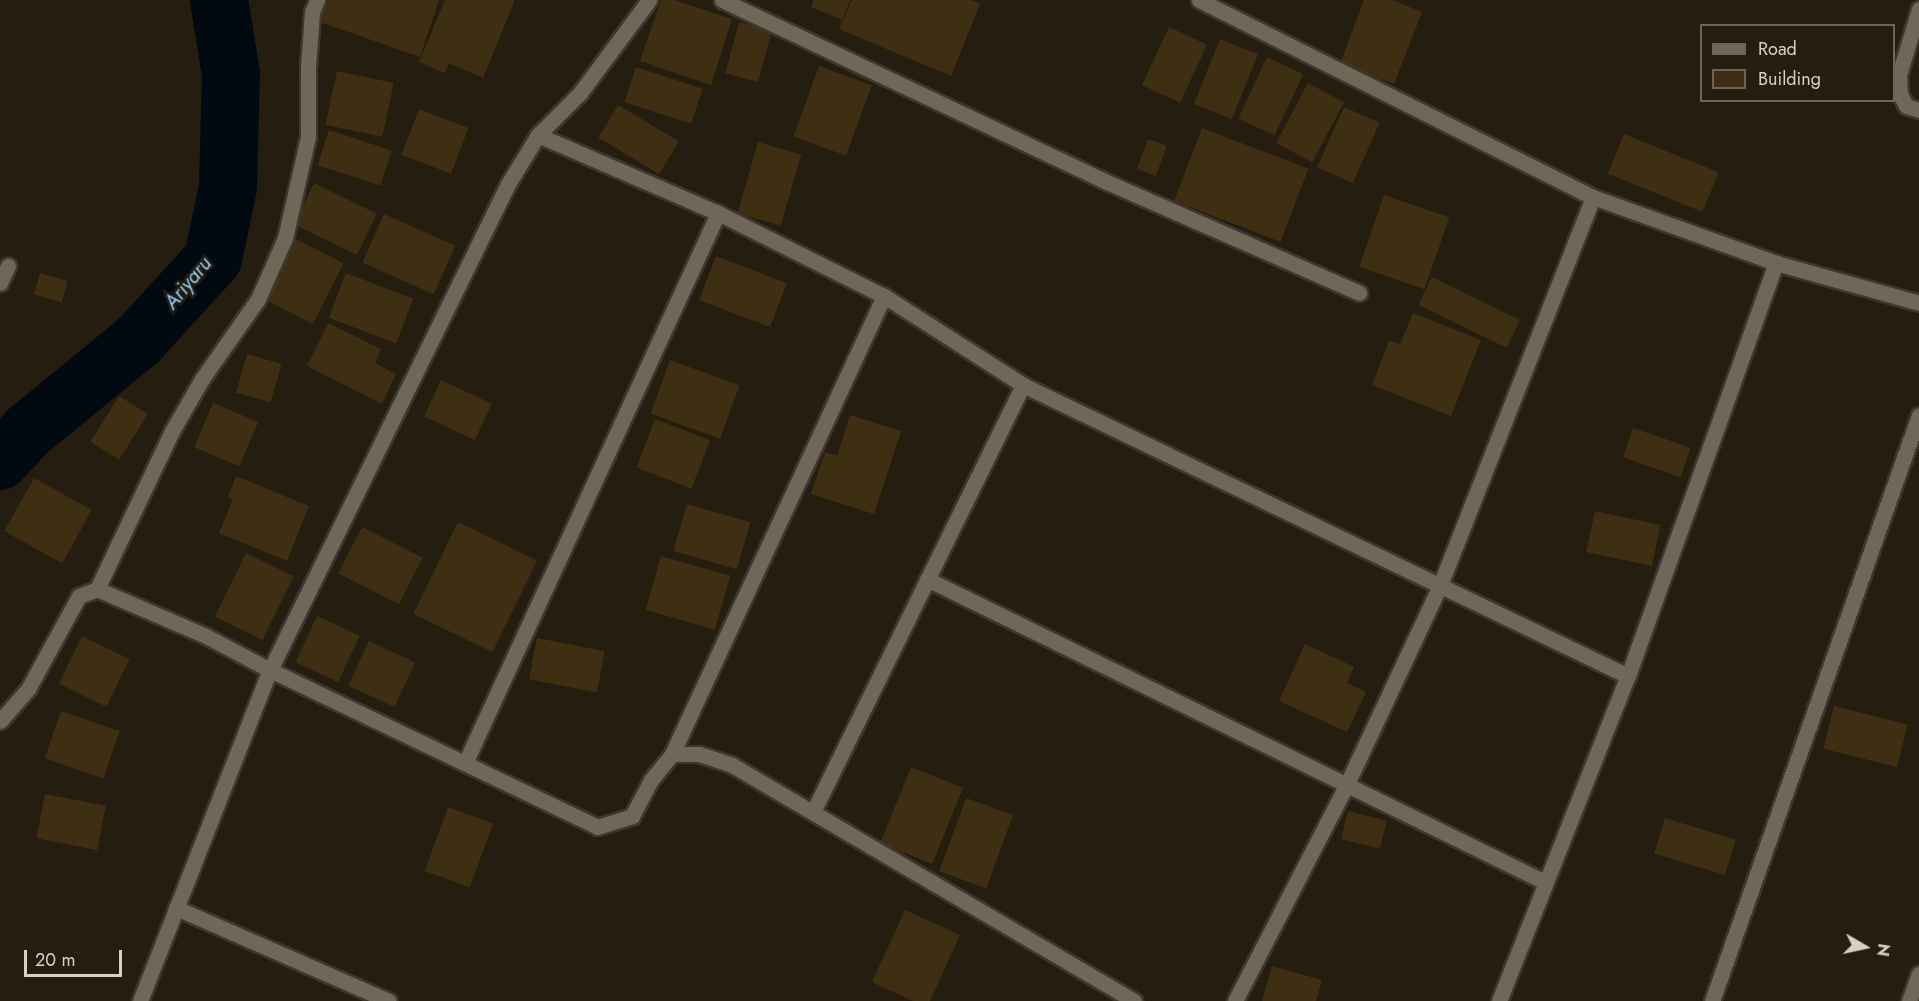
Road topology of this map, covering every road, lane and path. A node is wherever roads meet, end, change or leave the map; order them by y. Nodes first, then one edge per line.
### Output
1 (317, 0) edge
2 (649, 0) edge
3 (722, 0) edge
4 (1199, 0) edge
5 (1919, 9) edge
6 (1919, 110) edge
7 (538, 135) junction
8 (1593, 197) junction
9 (718, 213) junction
10 (1776, 263) junction
11 (8, 266) dead end
12 (0, 283) edge
13 (1359, 293) dead end
14 (884, 296) junction
15 (1919, 303) edge
16 (1023, 385) junction
17 (1919, 415) edge
18 (927, 579) junction
19 (1438, 588) junction
20 (97, 589) junction
21 (270, 670) junction
22 (1628, 676) junction
23 (0, 721) edge
24 (672, 754) junction
25 (466, 761) junction
26 (1347, 784) junction
27 (813, 812) junction
28 (1545, 882) junction
29 (176, 908) junction
30 (1919, 974) edge
31 (140, 1001) edge
32 (390, 1001) edge
33 (1134, 1001) edge
34 (1235, 1001) edge
35 (1499, 1001) edge
36 (1712, 1001) edge
37 (1909, 1001) edge

1 - 20 street
2 - 7 street
3 - 13 street
4 - 8 street
5 - 6 street
7 - 9 street
7 - 21 street
8 - 10 street
8 - 19 street
9 - 14 street
9 - 25 street
10 - 15 street
10 - 22 street
11 - 12 street
14 - 16 street
14 - 24 street
16 - 18 street
16 - 19 street
17 - 36 street
18 - 26 street
18 - 27 street
19 - 22 street
19 - 26 street
20 - 21 street
20 - 23 street
21 - 25 street
21 - 29 street
22 - 28 street
24 - 25 street
24 - 27 street
26 - 28 street
26 - 34 street
27 - 33 street
28 - 35 street
29 - 31 street
29 - 32 street
30 - 37 street

